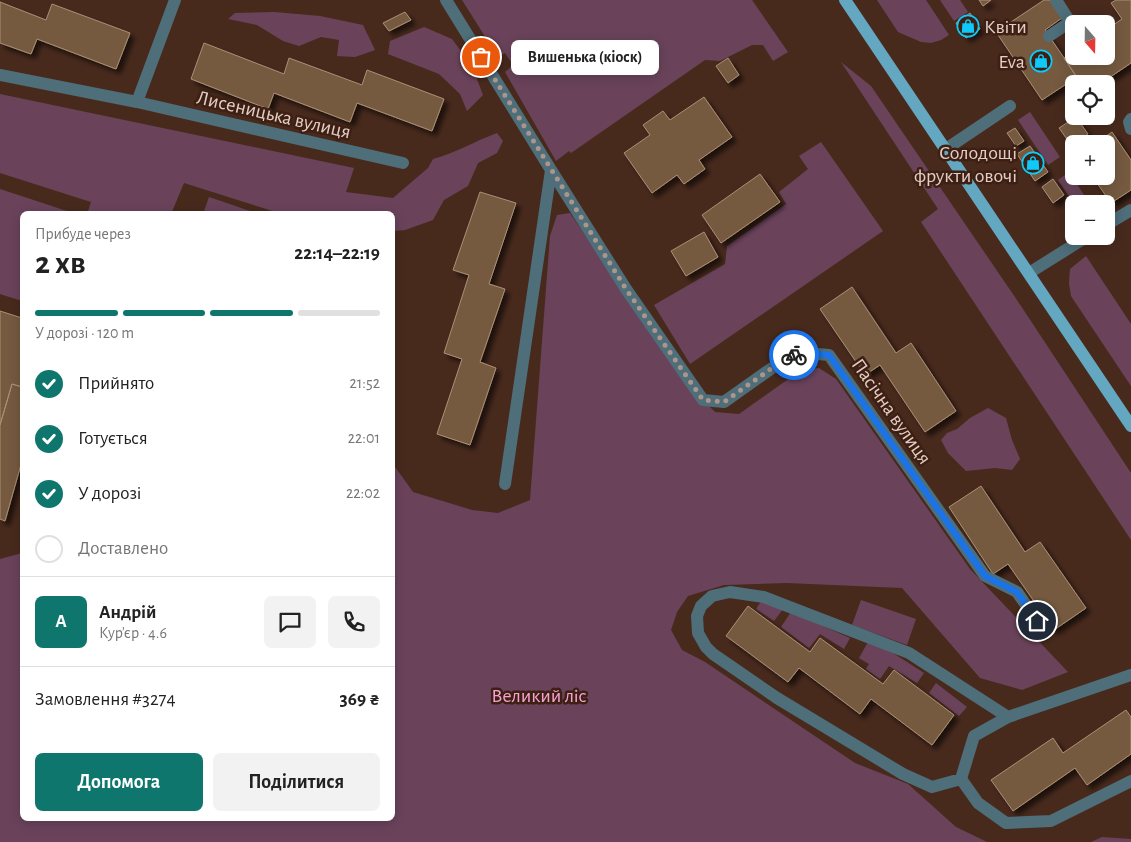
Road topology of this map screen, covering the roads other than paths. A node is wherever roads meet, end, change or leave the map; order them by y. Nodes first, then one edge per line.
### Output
1 (175, 0) edge
2 (446, 0) edge
3 (845, 0) edge
4 (1056, 0) edge
5 (1049, 36) dead end
6 (0, 75) edge
7 (137, 102) junction
8 (1010, 106) dead end
9 (1131, 119) edge
10 (1131, 129) edge
11 (946, 148) junction
12 (403, 163) dead end
13 (551, 170) junction
14 (1131, 210) edge
15 (1115, 220) edge
16 (1074, 245) edge
17 (1029, 273) junction
18 (1131, 426) edge
19 (505, 484) dead end
20 (1037, 621) dead end
21 (1131, 675) edge
22 (1008, 718) junction
23 (961, 779) junction
24 (1131, 781) edge

1 - 7 street
2 - 13 street, Пасічна вулиця
3 - 11 main road
4 - 5 street
6 - 7 street, Лисеницька вулиця
7 - 12 street, Лисеницька вулиця
8 - 11 street
9 - 10 street
11 - 17 main road
13 - 19 street
13 - 20 street, Пасічна вулиця
14 - 15 street
16 - 17 street
17 - 18 main road
21 - 22 street
22 - 23 street
22 - 23 street
23 - 24 street

